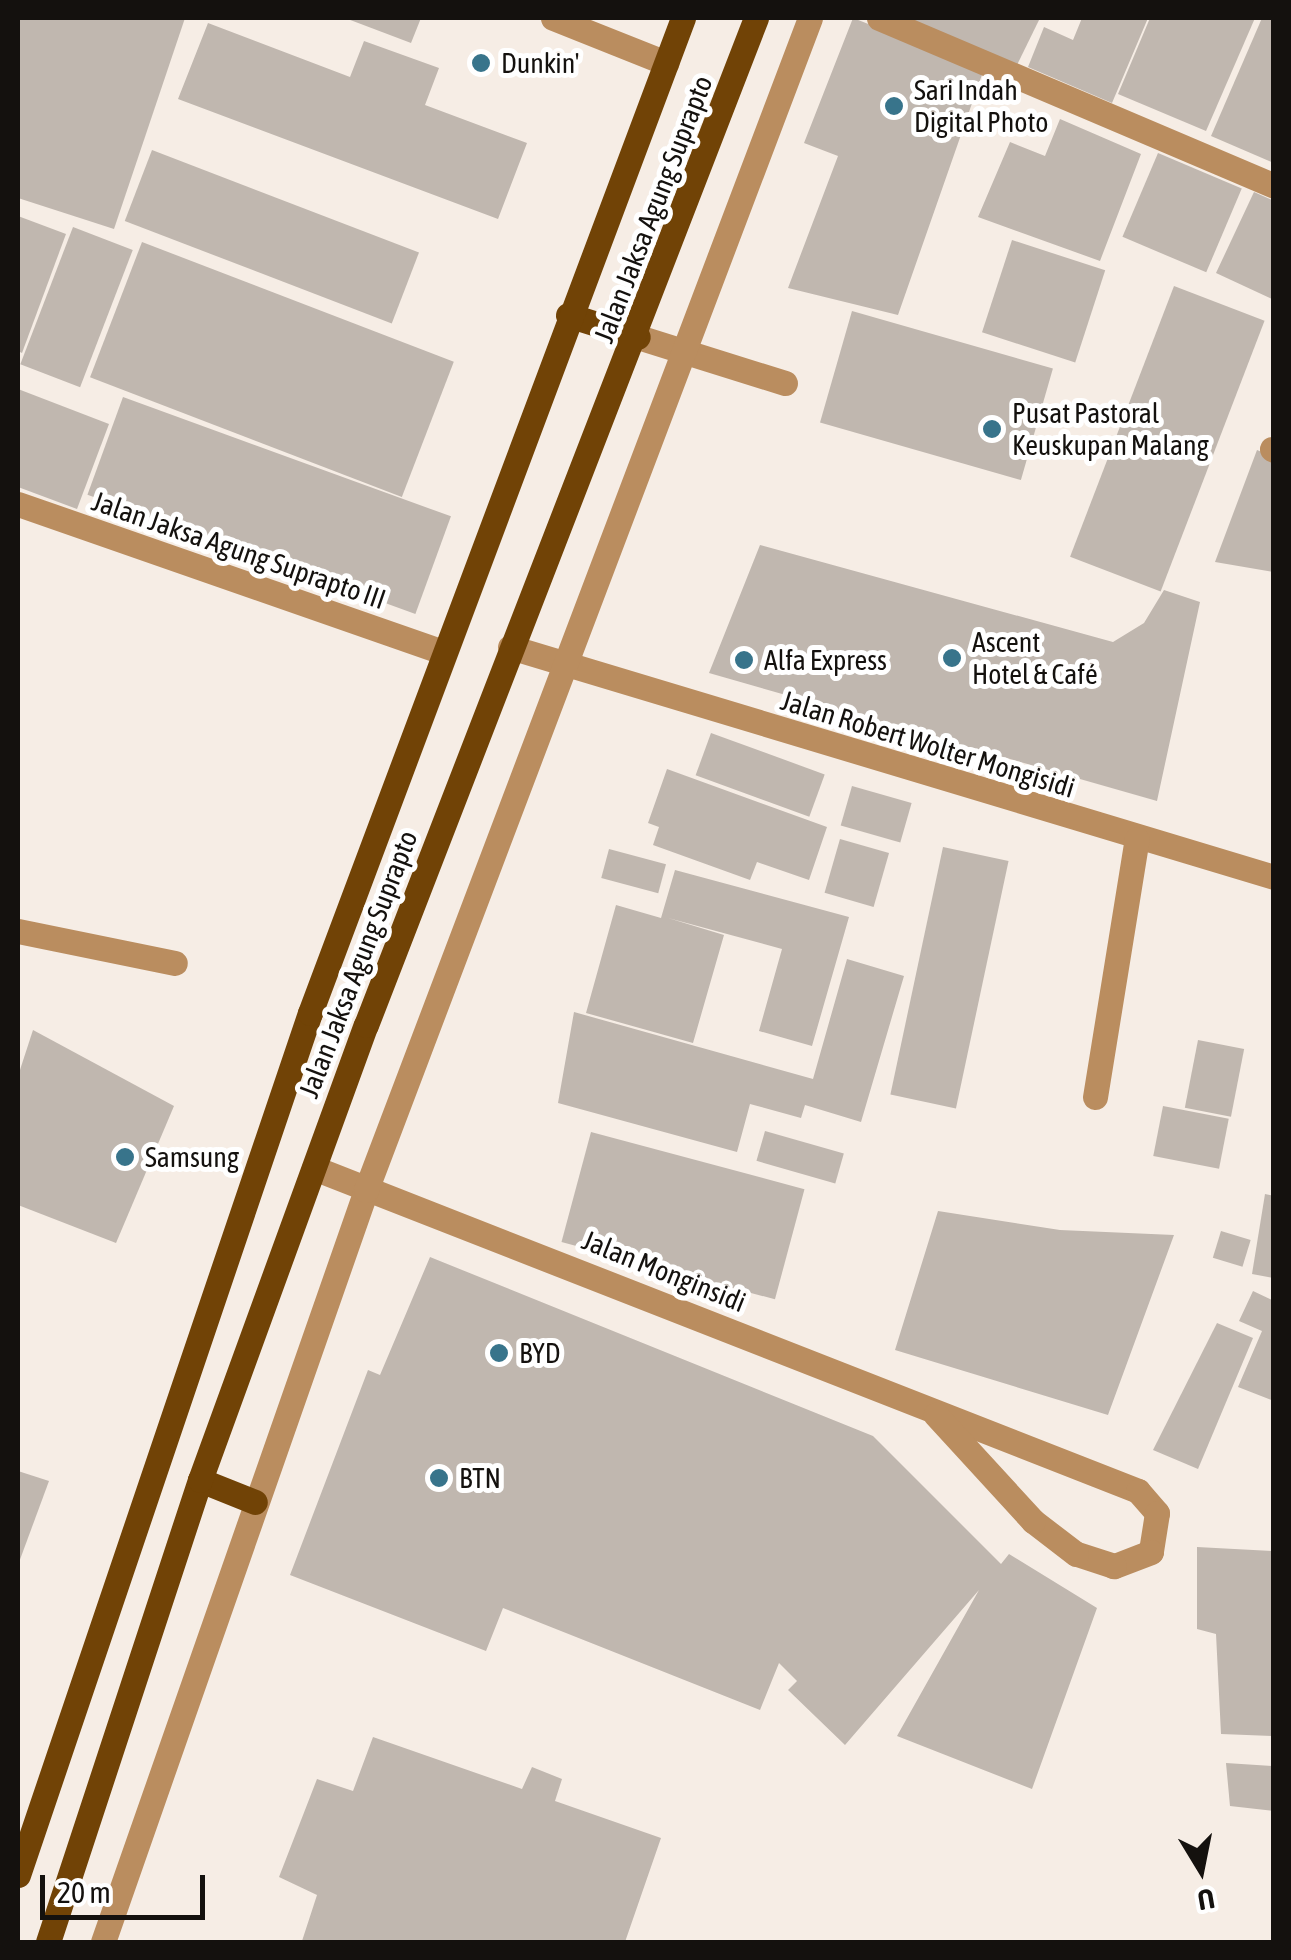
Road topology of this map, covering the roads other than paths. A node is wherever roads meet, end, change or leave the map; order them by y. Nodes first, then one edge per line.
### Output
1 (553, 18) edge
2 (683, 18) edge
3 (756, 18) edge
4 (810, 18) edge
5 (878, 18) edge
6 (666, 63) junction
7 (1274, 186) edge
8 (568, 315) junction
9 (638, 337) junction
10 (688, 353) junction
11 (785, 383) dead end
12 (18, 504) edge
13 (510, 647) junction
14 (441, 651) junction
15 (561, 665) junction
16 (1137, 839) junction
17 (1274, 877) edge
18 (18, 931) edge
19 (174, 963) dead end
20 (1095, 1096) dead end
21 (314, 1168) junction
22 (366, 1190) junction
23 (936, 1415) junction
24 (200, 1480) junction
25 (255, 1502) junction
26 (18, 1875) edge
27 (48, 1942) edge
28 (103, 1942) edge

1 - 6 street
2 - 6 main road, Jalan Jaksa Agung Suprapto
3 - 9 main road, Jalan Jaksa Agung Suprapto
4 - 10 street
5 - 7 street
6 - 8 main road, Jalan Jaksa Agung Suprapto
8 - 9 main road
8 - 14 main road, Jalan Jaksa Agung Suprapto
9 - 10 street
9 - 13 main road, Jalan Jaksa Agung Suprapto
10 - 11 street
10 - 15 street
12 - 14 street, Jalan Jaksa Agung Suprapto III
13 - 15 street, Jalan Robert Wolter Mongisidi
13 - 21 main road, Jalan Jaksa Agung Suprapto
14 - 26 main road, Jalan Jaksa Agung Suprapto
15 - 16 street, Jalan Robert Wolter Mongisidi
15 - 22 street
16 - 17 street, Jalan Robert Wolter Mongisidi
16 - 20 street
18 - 19 street
21 - 22 street, Jalan Monginsidi
21 - 24 main road, Jalan Jaksa Agung Suprapto
22 - 23 street, Jalan Monginsidi
22 - 25 street
23 - 23 street, Jalan Monginsidi
24 - 25 main road
24 - 27 main road, Jalan Jaksa Agung Suprapto
25 - 28 street

